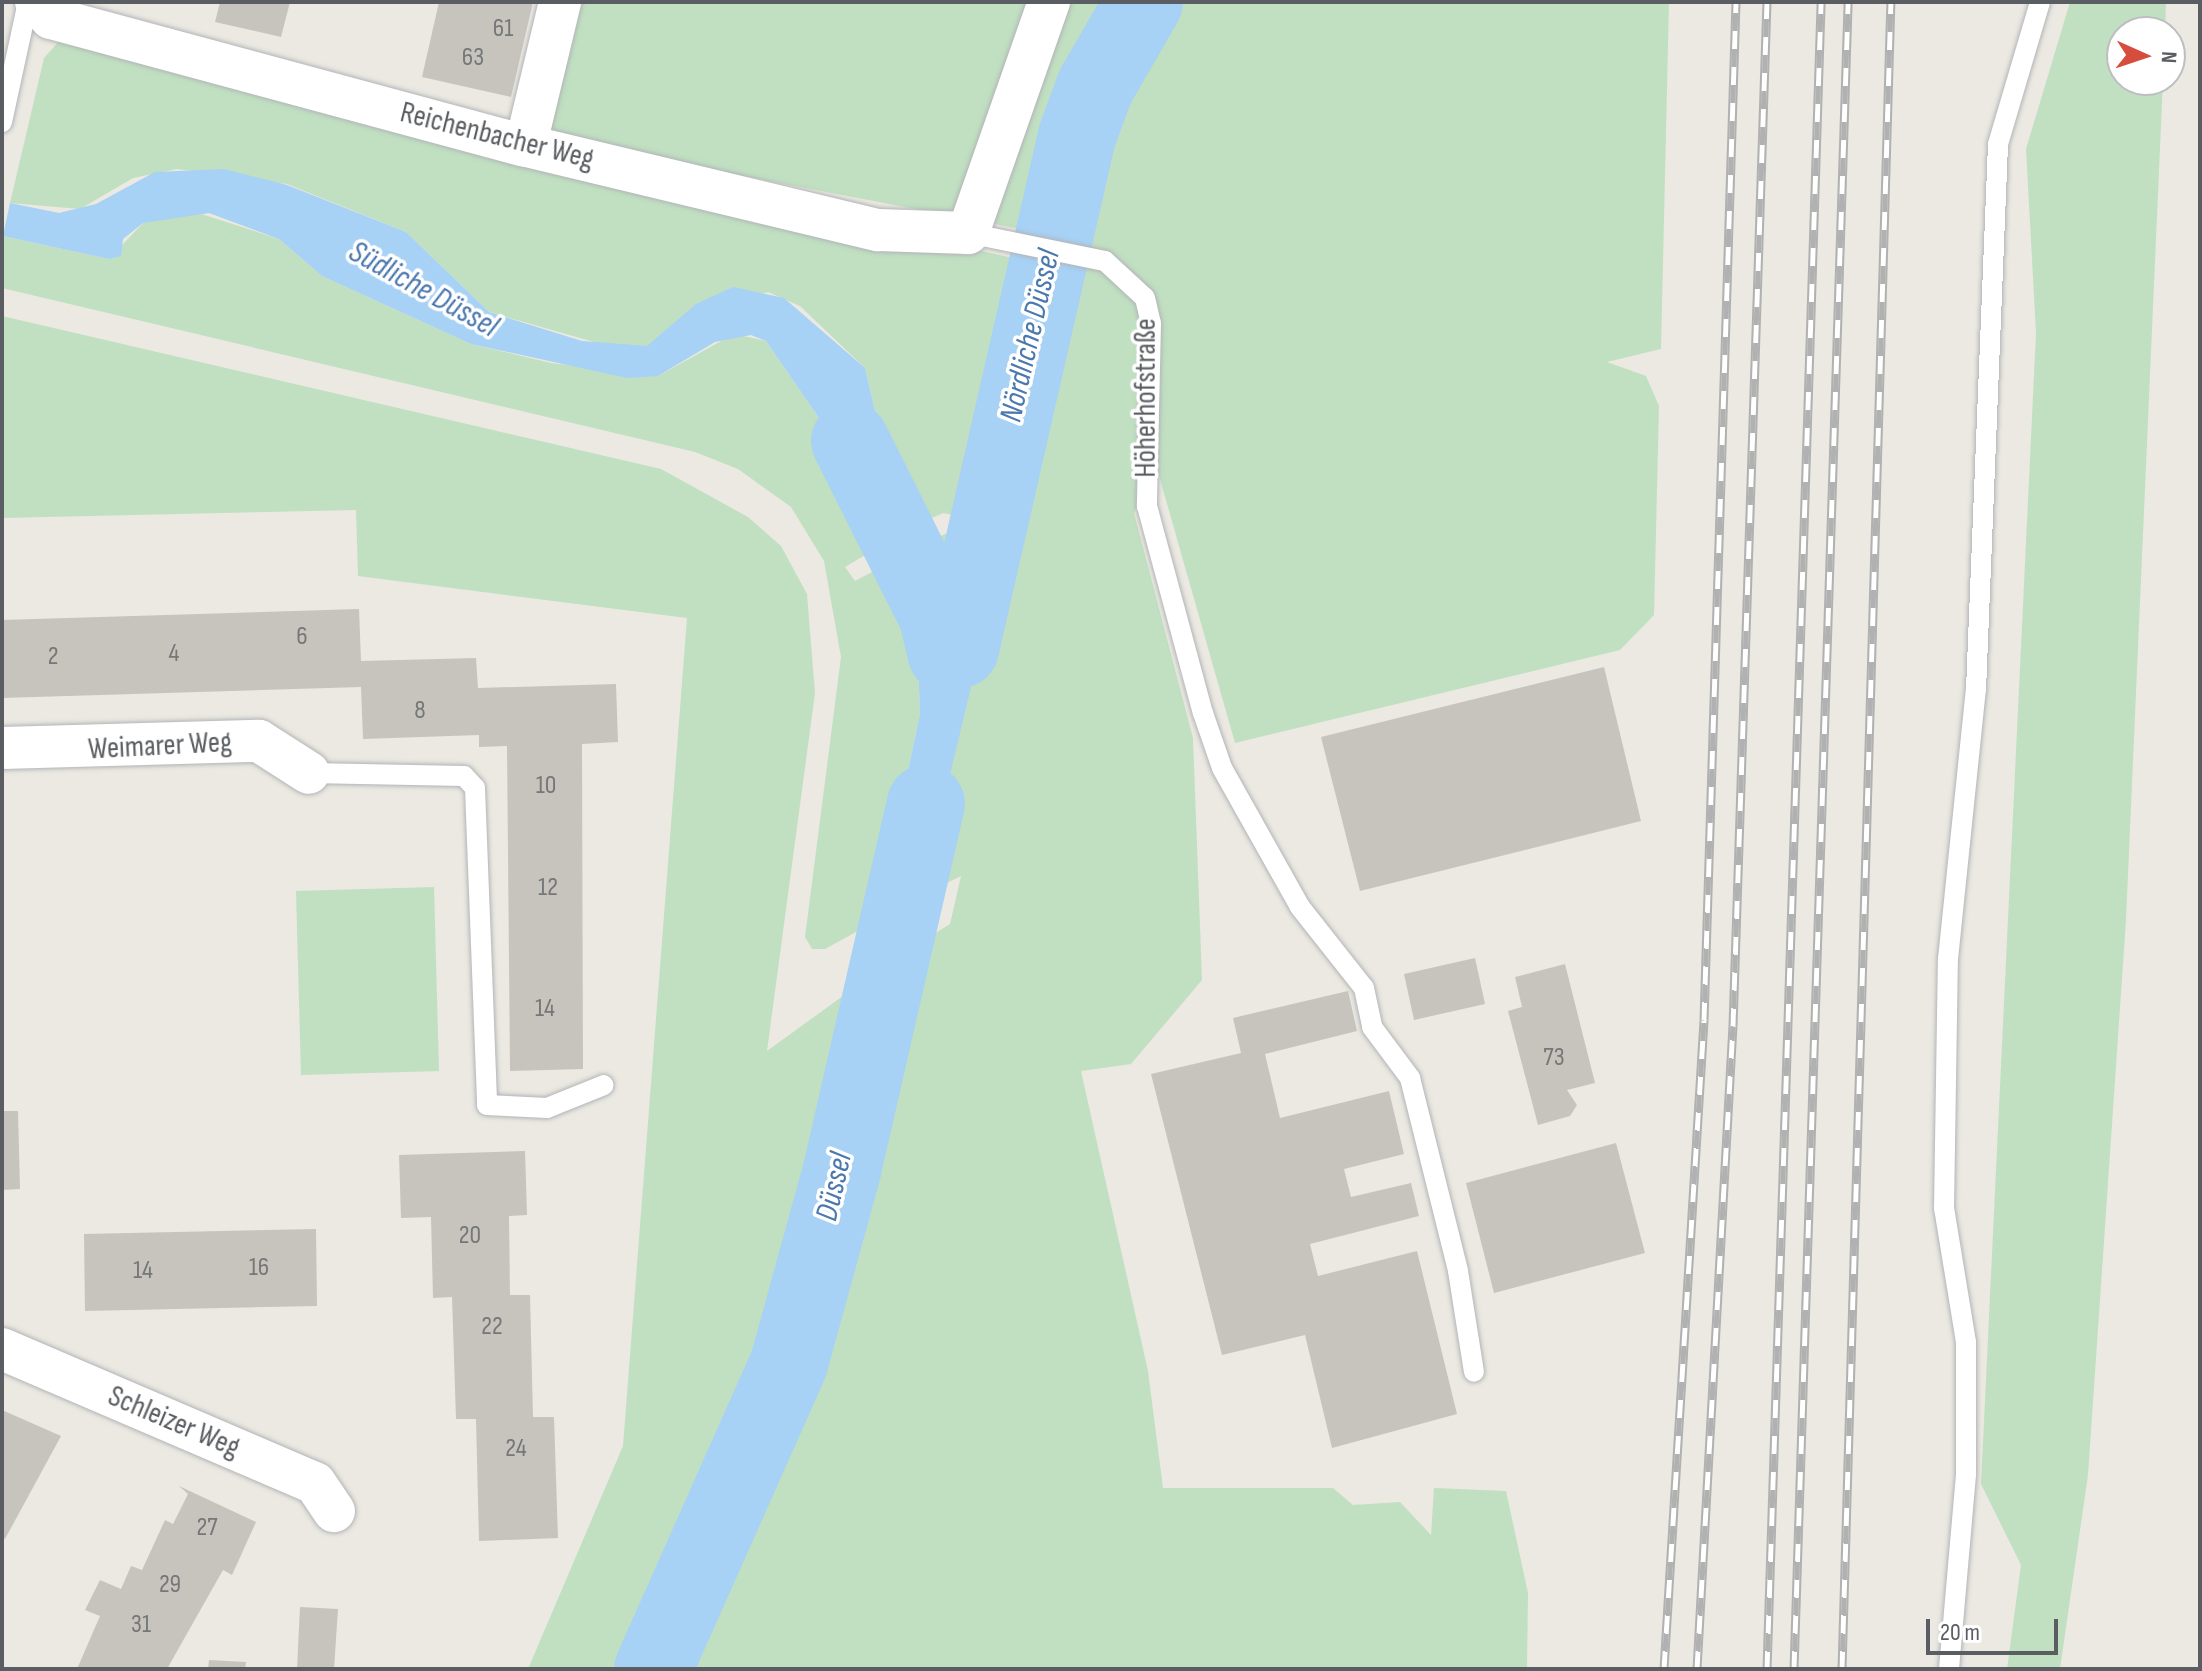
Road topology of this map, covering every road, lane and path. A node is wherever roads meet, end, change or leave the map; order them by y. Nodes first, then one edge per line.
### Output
1 (28, 2) edge
2 (36, 2) edge
3 (560, 2) edge
4 (1049, 2) edge
5 (2040, 2) edge
6 (2, 122) edge
7 (531, 123) dead end
8 (987, 234) junction
9 (2, 748) edge
10 (309, 773) joint
11 (604, 1085) dead end
12 (2, 1349) edge
13 (1474, 1372) dead end
14 (334, 1511) dead end
15 (1949, 1669) edge

1 - 6 lane
2 - 8 street, Reichenbacher Weg
3 - 7 street
4 - 8 street
5 - 15 lane
8 - 13 lane, Höherhofstraße
9 - 10 street, Weimarer Weg
10 - 11 lane
12 - 14 street, Schleizer Weg

